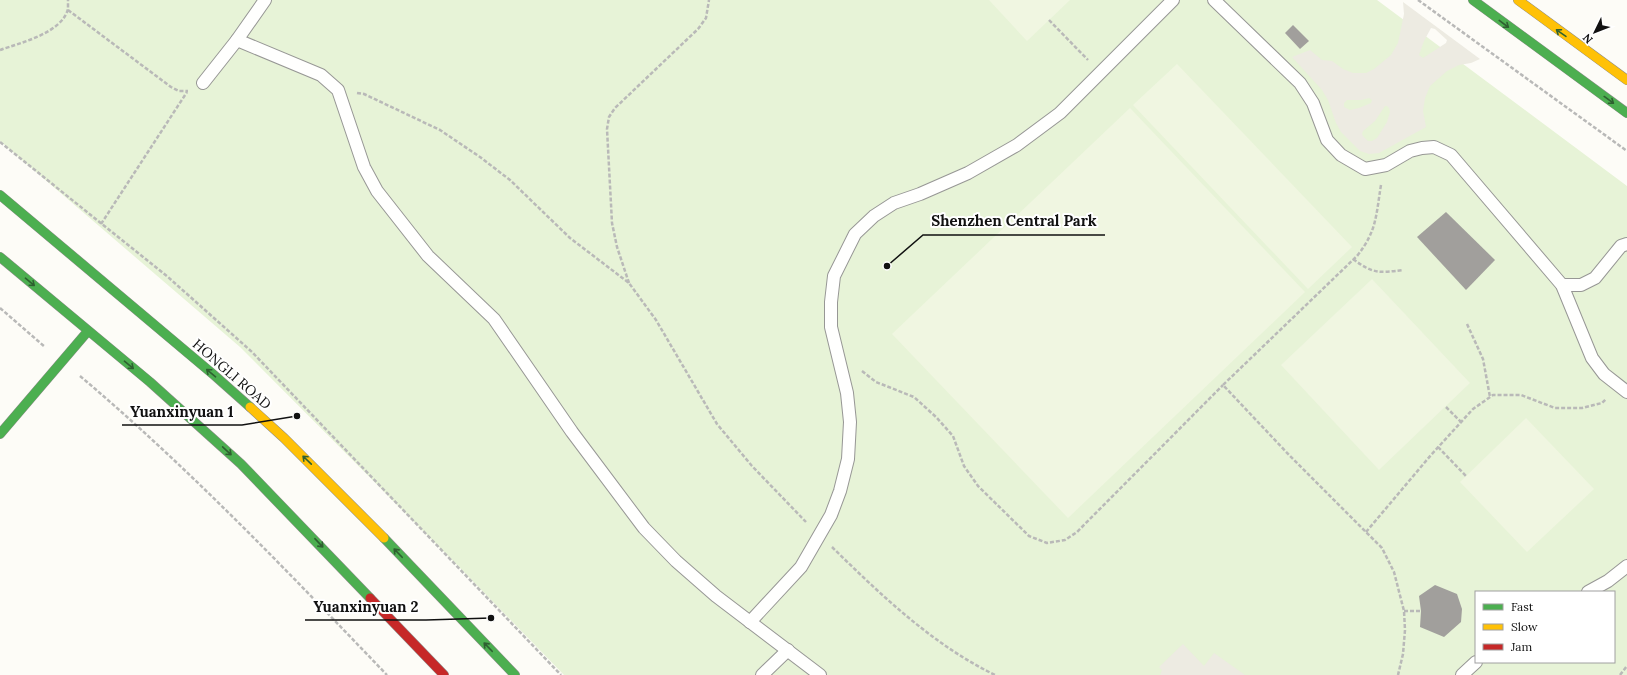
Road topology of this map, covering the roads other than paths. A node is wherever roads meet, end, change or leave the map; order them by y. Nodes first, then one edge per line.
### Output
1 (265, 0) edge
2 (1173, 0) edge
3 (1214, 0) edge
4 (1473, 0) edge
5 (1518, 0) edge
6 (237, 40) junction
7 (1627, 80) edge
8 (202, 83) road end
9 (1627, 113) edge
10 (0, 195) edge
11 (1627, 244) edge
12 (0, 256) edge
13 (1562, 285) junction
14 (88, 331) junction
15 (1623, 389) edge
16 (0, 434) edge
17 (1627, 566) edge
18 (1590, 591) edge
19 (750, 622) junction
20 (788, 650) junction
21 (1475, 663) edge
22 (444, 675) edge
23 (515, 675) edge
24 (762, 675) edge
25 (820, 675) edge
26 (1462, 675) edge

1 - 6 lane
2 - 19 lane
3 - 13 lane
4 -> 9 main road
7 -> 5 main road
6 - 8 lane
6 - 19 lane
23 -> 10 main road, HONGLI ROAD
11 - 13 lane
12 -> 14 main road
13 - 15 lane
14 - 16 main road
14 -> 22 main road
17 - 18 lane
19 - 20 lane
20 - 24 lane
20 - 25 lane
21 - 26 lane

